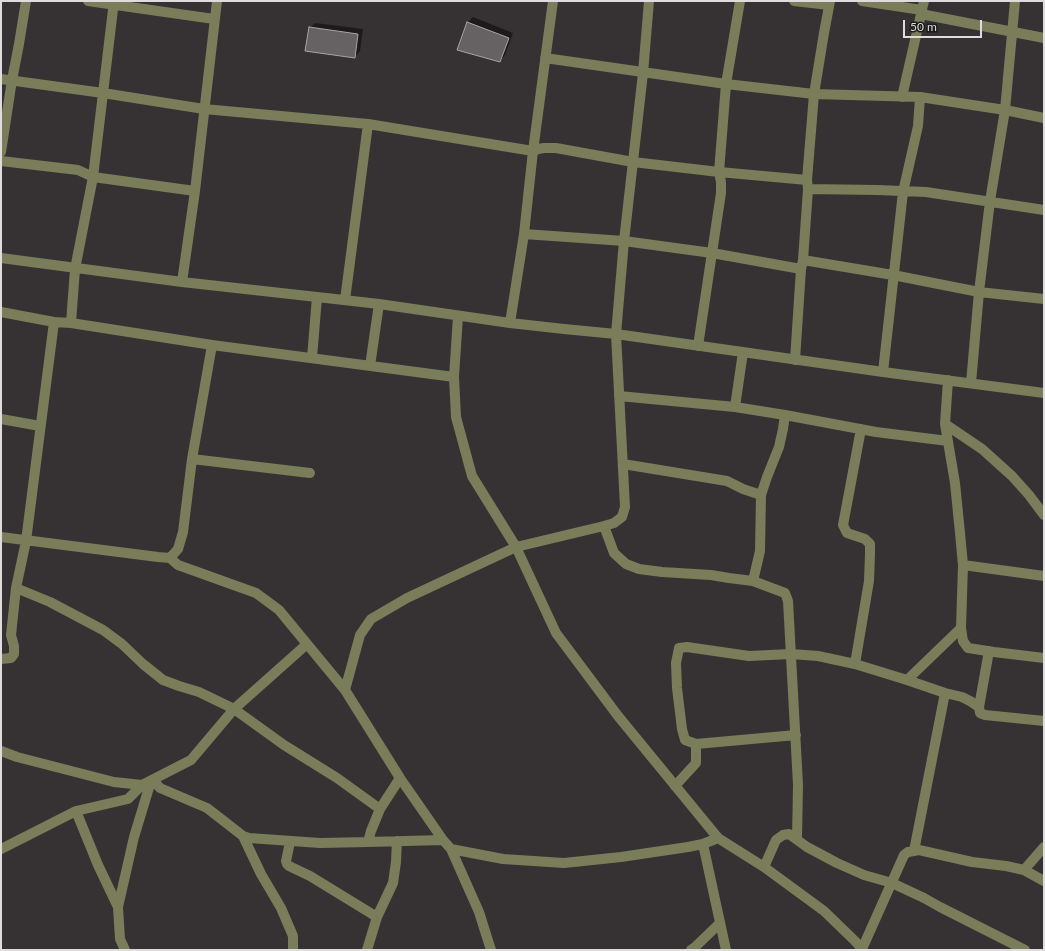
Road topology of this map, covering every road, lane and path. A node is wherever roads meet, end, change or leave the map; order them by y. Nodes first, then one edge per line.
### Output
1 (26, 1) edge
2 (88, 1) edge
3 (217, 1) edge
4 (553, 1) edge
5 (649, 1) edge
6 (740, 1) edge
7 (794, 1) edge
8 (862, 1) edge
9 (1015, 1) edge
10 (113, 3) edge
11 (830, 3) edge
12 (922, 8) edge
13 (214, 19) junction
14 (1012, 31) junction
15 (1044, 38) edge
16 (545, 58) junction
17 (643, 73) junction
18 (1, 79) edge
19 (12, 80) junction
20 (726, 84) junction
21 (103, 93) junction
22 (814, 94) junction
23 (902, 97) junction
24 (920, 97) junction
25 (204, 109) junction
26 (1005, 110) junction
27 (1044, 118) edge
28 (368, 124) junction
29 (533, 151) junction
30 (1, 152) edge
31 (1, 161) edge
32 (633, 162) junction
33 (719, 172) junction
34 (93, 177) junction
35 (808, 185) junction
36 (195, 191) junction
37 (903, 192) junction
38 (990, 202) junction
39 (1044, 210) edge
40 (524, 234) junction
41 (624, 241) junction
42 (712, 253) junction
43 (1, 258) edge
44 (802, 264) junction
45 (75, 268) junction
46 (893, 275) junction
47 (182, 282) junction
48 (979, 292) junction
49 (317, 296) junction
50 (1044, 299) edge
51 (345, 300) junction
52 (379, 304) junction
53 (1, 312) edge
54 (458, 316) junction
55 (54, 322) junction
56 (71, 323) junction
57 (510, 323) junction
58 (616, 334) junction
59 (212, 345) junction
60 (698, 346) junction
61 (743, 352) junction
62 (312, 358) junction
63 (795, 360) junction
64 (370, 366) junction
65 (883, 372) junction
66 (454, 377) junction
67 (948, 380) junction
68 (971, 383) junction
69 (1044, 392) edge
70 (619, 396) junction
71 (735, 407) junction
72 (785, 415) junction
73 (1, 419) edge
74 (945, 424) junction
75 (40, 426) junction
76 (861, 429) junction
77 (948, 441) junction
78 (192, 459) junction
79 (623, 464) junction
80 (310, 473) dead end
81 (761, 495) junction
82 (1044, 515) edge
83 (604, 526) junction
84 (1, 537) edge
85 (26, 541) junction
86 (516, 547) junction
87 (170, 558) junction
88 (963, 565) junction
89 (1044, 576) edge
90 (753, 580) junction
91 (16, 588) junction
92 (961, 628) junction
93 (307, 644) junction
94 (989, 652) junction
95 (791, 654) junction
96 (1044, 658) edge
97 (1, 659) edge
98 (855, 664) junction
99 (907, 680) junction
100 (345, 690) junction
101 (945, 693) junction
102 (979, 707) junction
103 (234, 709) junction
104 (1044, 721) edge
105 (796, 736) junction
106 (696, 744) junction
107 (1, 751) edge
108 (400, 778) junction
109 (149, 782) junction
110 (675, 786) junction
111 (380, 808) junction
112 (76, 811) junction
113 (243, 836) junction
114 (718, 838) junction
115 (797, 839) junction
116 (443, 840) junction
117 (290, 842) junction
118 (368, 842) junction
119 (397, 842) junction
120 (703, 844) junction
121 (1044, 847) edge
122 (1, 849) edge
123 (451, 849) junction
124 (914, 851) junction
125 (764, 867) junction
126 (1024, 870) junction
127 (1044, 881) edge
128 (892, 884) junction
129 (118, 907) junction
130 (377, 917) junction
131 (720, 923) junction
132 (862, 949) edge
133 (125, 950) edge
134 (293, 950) edge
135 (367, 950) edge
136 (491, 950) edge
137 (691, 950) edge
138 (726, 950) edge
139 (1025, 950) edge

1 - 19 street
2 - 10 street
3 - 13 street
4 - 16 street
5 - 17 street
6 - 20 street
7 - 11 street
8 - 12 street
9 - 14 street
10 - 13 street
10 - 21 street
11 - 22 street
12 - 14 street
12 - 23 street
13 - 25 street
14 - 15 street
14 - 26 street
16 - 17 street
16 - 29 street
17 - 20 street
17 - 32 street
18 - 19 street
19 - 21 street
19 - 30 street
20 - 22 street
20 - 33 street
21 - 25 street
21 - 34 street
22 - 23 street
22 - 35 street
23 - 24 street
24 - 26 street
24 - 37 street
25 - 28 street
25 - 36 street
26 - 27 street
26 - 38 street
28 - 29 street
28 - 51 street
29 - 32 street
29 - 40 street
31 - 34 street
32 - 33 street
32 - 41 street
33 - 35 street
33 - 42 street
34 - 36 street
34 - 45 street
35 - 37 street
35 - 44 street
36 - 47 street
37 - 38 street
37 - 46 street
38 - 39 street
38 - 48 street
40 - 41 street
40 - 57 street
41 - 42 street
41 - 58 street
42 - 44 street
42 - 60 street
43 - 45 street
44 - 46 street
44 - 63 street
45 - 47 street
45 - 56 street
46 - 48 street
46 - 65 street
47 - 49 street
48 - 50 street
48 - 68 street
49 - 51 street
49 - 62 street
51 - 52 street
52 - 54 street
52 - 64 street
53 - 55 street
54 - 57 street
54 - 66 street
55 - 56 street
55 - 75 street
56 - 59 street
57 - 58 street
58 - 60 street
58 - 70 street
59 - 62 street
59 - 78 street
60 - 61 street
61 - 63 street
61 - 71 street
62 - 64 street
63 - 65 street
64 - 66 street
65 - 67 street
66 - 86 street
67 - 68 street
67 - 74 street
68 - 69 street
70 - 71 street
70 - 79 street
71 - 72 street
72 - 76 street
72 - 81 street
73 - 75 street
74 - 77 street
74 - 82 street
75 - 85 street
76 - 77 street
76 - 98 street
77 - 88 street
78 - 80 street
78 - 87 street
79 - 81 street
79 - 83 street
81 - 90 street
83 - 86 street
83 - 90 street
84 - 85 street
85 - 87 street
85 - 91 street
86 - 100 street
86 - 110 street
87 - 93 street
88 - 89 street
88 - 92 street
90 - 95 street
91 - 97 street
91 - 103 street
92 - 94 street
92 - 99 street
93 - 100 street
93 - 103 street
94 - 96 street
94 - 102 street
95 - 98 street
95 - 105 street
95 - 106 street
98 - 99 street
99 - 101 street
100 - 108 street
101 - 102 street
101 - 124 street
102 - 104 street
103 - 109 street
103 - 111 street
105 - 106 street
105 - 115 street
106 - 110 street
107 - 109 street
108 - 111 street
108 - 116 street
109 - 112 street
109 - 113 street
109 - 129 street
110 - 114 street
111 - 118 street
112 - 122 street
112 - 129 street
113 - 117 street
113 - 134 street
114 - 120 street
114 - 125 street
115 - 125 street
115 - 128 street
116 - 119 street
116 - 123 street
117 - 118 street
117 - 130 street
118 - 119 street
119 - 130 street
120 - 123 street
120 - 131 street
121 - 126 street
123 - 136 street
124 - 126 street
124 - 128 street
125 - 132 street
126 - 127 street
128 - 132 street
128 - 139 street
129 - 133 street
130 - 135 street
131 - 137 street
131 - 138 street

